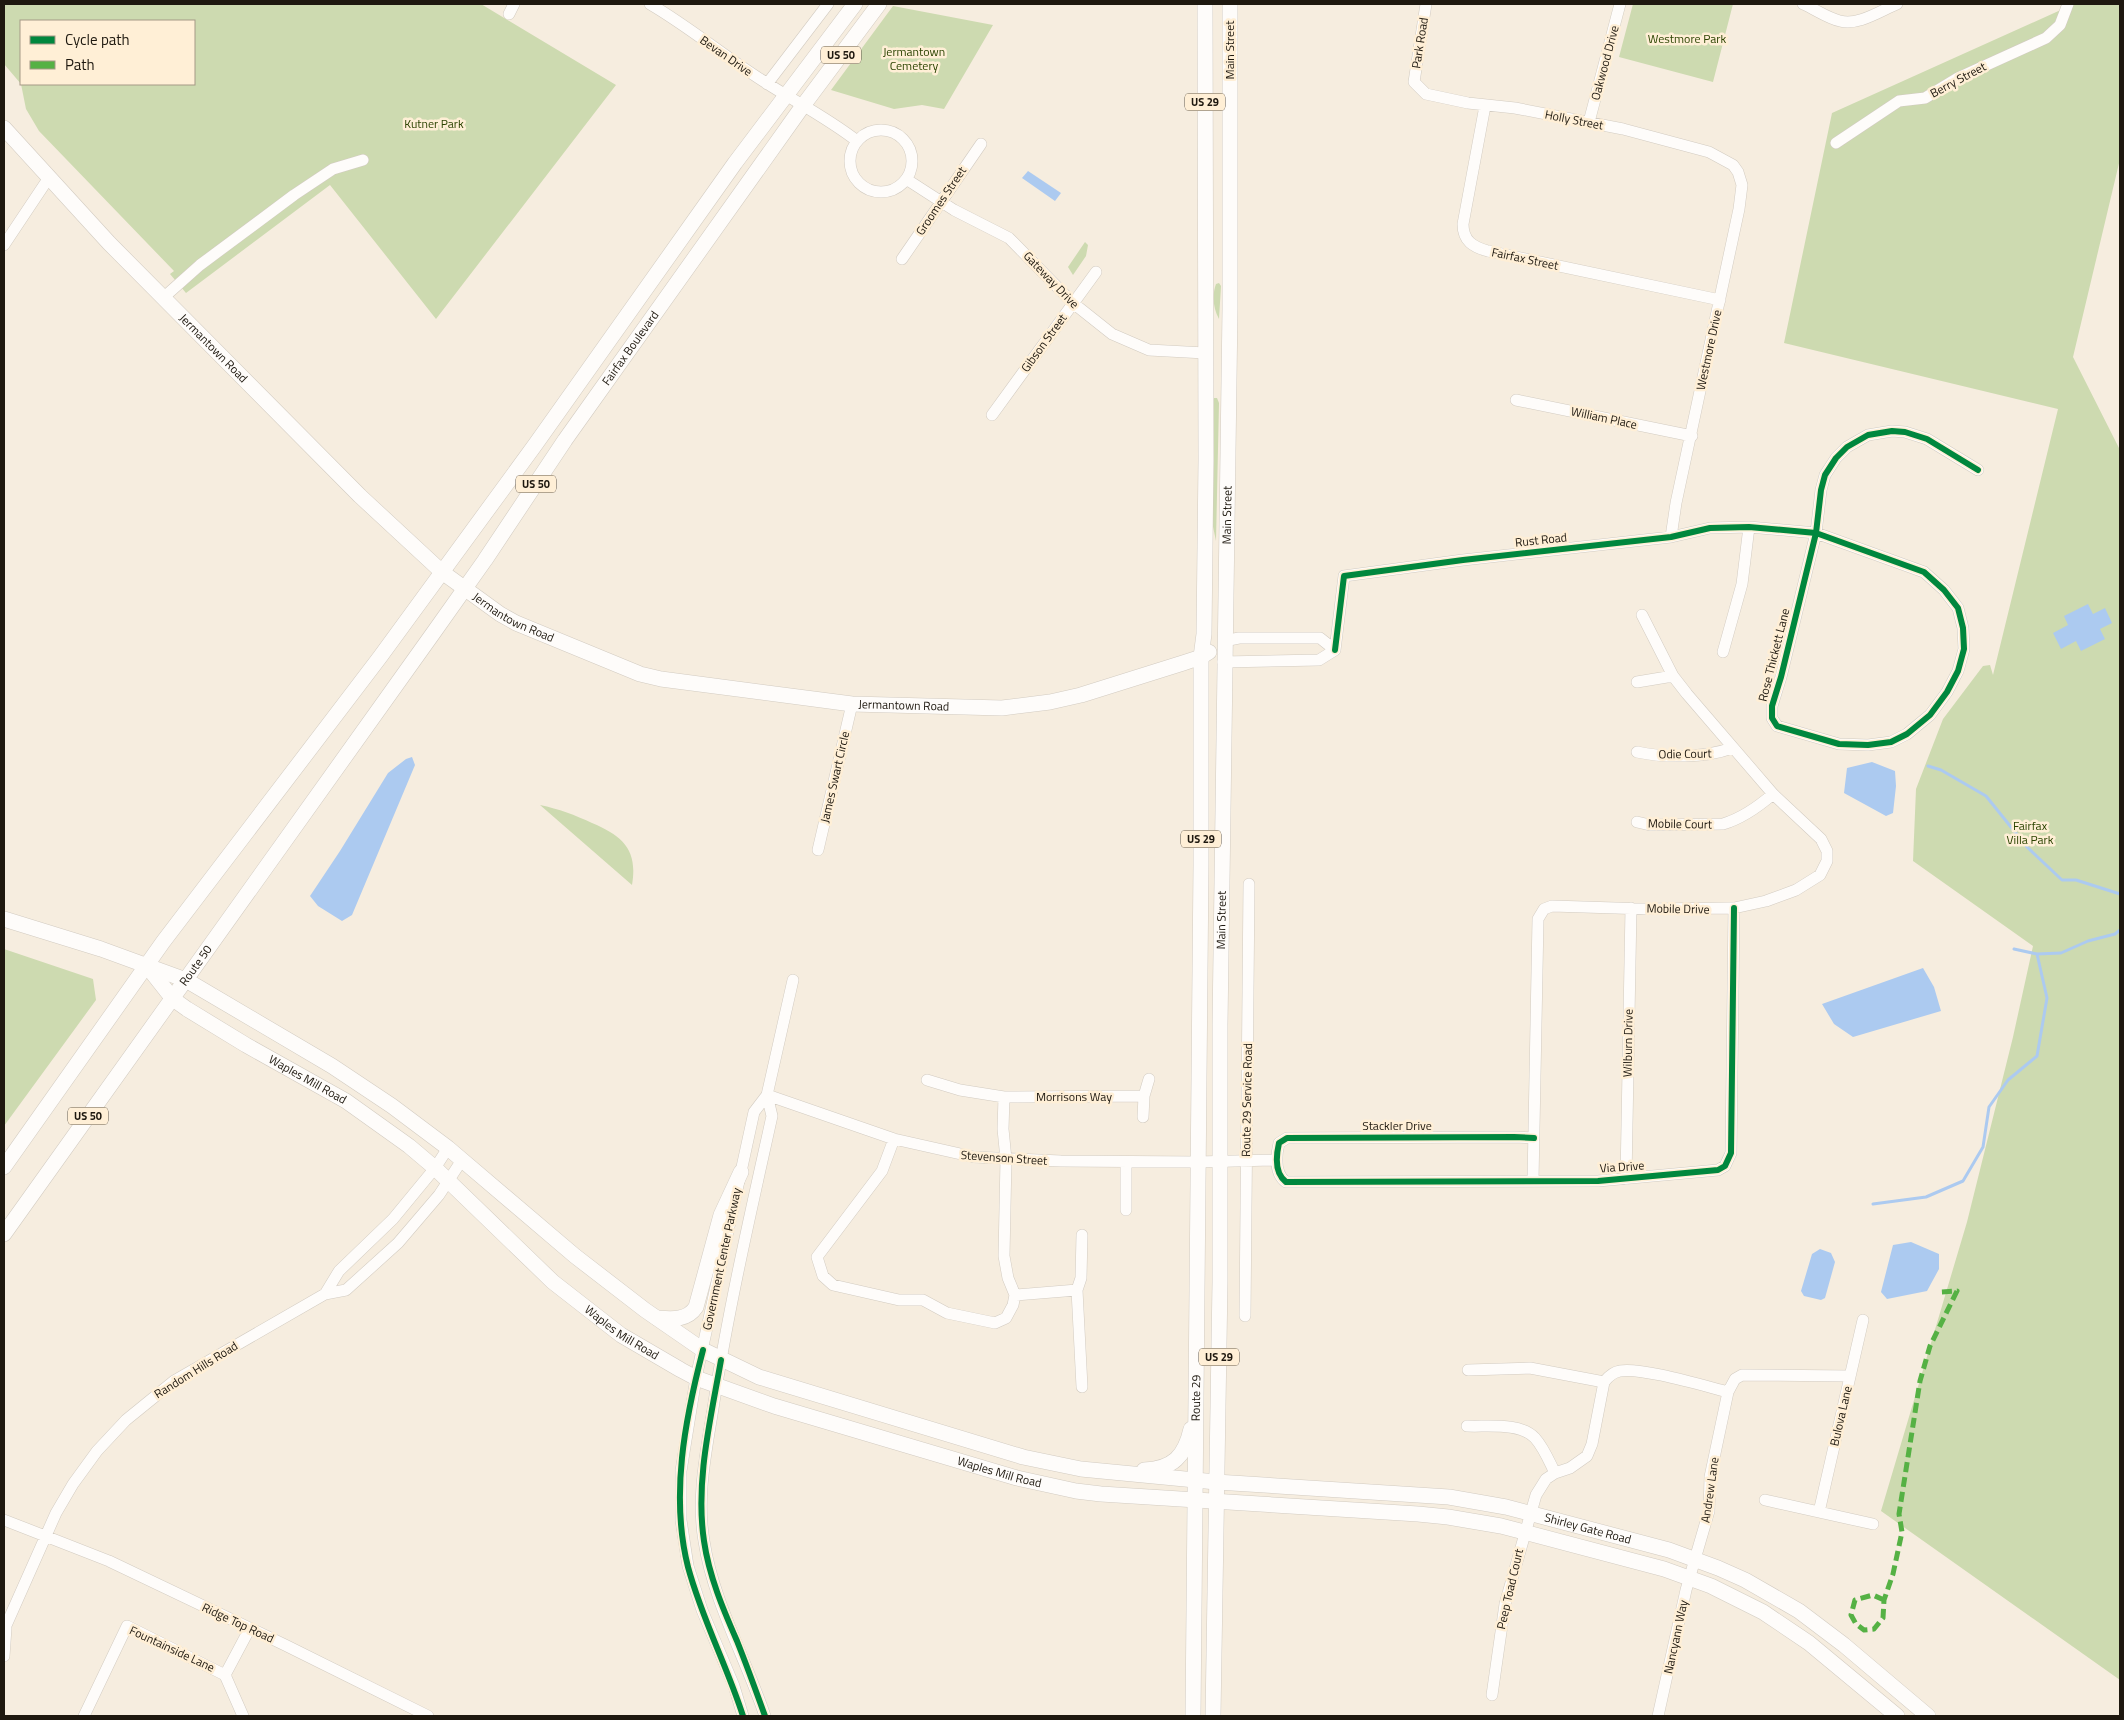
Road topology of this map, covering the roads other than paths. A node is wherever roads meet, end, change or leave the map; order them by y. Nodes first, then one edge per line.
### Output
1 (650, 4) edge
2 (828, 4) edge
3 (855, 4) edge
4 (879, 4) edge
5 (1205, 4) edge
6 (1230, 4) edge
7 (1426, 4) edge
8 (1620, 4) edge
9 (1803, 4) edge
10 (1896, 4) edge
11 (2068, 4) edge
12 (1414, 82) joint
13 (767, 84) junction
14 (784, 96) junction
15 (1485, 106) junction
16 (802, 107) junction
17 (1589, 122) junction
18 (4, 128) edge
19 (857, 141) junction
20 (1836, 143) dead end
21 (981, 144) dead end
22 (363, 160) dead end
23 (1733, 165) joint
24 (48, 179) junction
25 (906, 179) junction
26 (941, 202) junction
27 (4, 245) edge
28 (902, 259) dead end
29 (1096, 272) dead end
30 (163, 298) junction
31 (1720, 300) junction
32 (1073, 303) junction
33 (629, 311) junction
34 (646, 328) junction
35 (1205, 353) junction
36 (1516, 400) dead end
37 (992, 415) dead end
38 (1692, 436) junction
39 (534, 445) junction
40 (550, 462) junction
41 (1978, 470) dead end
42 (1749, 527) junction
43 (1816, 533) junction
44 (1671, 537) junction
45 (442, 572) junction
46 (464, 589) junction
47 (1642, 615) dead end
48 (1224, 641) junction
49 (1335, 650) junction
50 (1723, 652) dead end
51 (1201, 658) junction
52 (1223, 662) junction
53 (1673, 676) junction
54 (1637, 682) dead end
55 (387, 698) joint
56 (852, 704) junction
57 (1732, 748) junction
58 (1637, 752) dead end
59 (1774, 794) junction
60 (1637, 822) dead end
61 (818, 850) dead end
62 (1249, 884) dead end
63 (1631, 908) junction
64 (1734, 908) junction
65 (4, 919) edge
66 (146, 965) junction
67 (186, 980) junction
68 (793, 980) dead end
69 (173, 999) junction
70 (1200, 1020) joint
71 (1220, 1026) joint
72 (1149, 1079) dead end
73 (927, 1080) dead end
74 (767, 1095) junction
75 (1144, 1096) junction
76 (1004, 1097) junction
77 (1143, 1117) dead end
78 (1534, 1138) junction
79 (894, 1139) junction
80 (448, 1148) junction
81 (1246, 1159) junction
82 (462, 1160) junction
83 (1006, 1160) junction
84 (1276, 1160) junction
85 (1220, 1161) junction
86 (1126, 1162) junction
87 (1198, 1162) junction
88 (4, 1167) edge
89 (435, 1168) junction
90 (741, 1172) junction
91 (1626, 1179) junction
92 (448, 1180) junction
93 (1533, 1181) junction
94 (1126, 1210) dead end
95 (4, 1234) edge
96 (1082, 1235) dead end
97 (1077, 1290) junction
98 (324, 1294) junction
99 (1015, 1295) junction
100 (1245, 1316) dead end
101 (656, 1318) junction
102 (1863, 1320) dead end
103 (703, 1350) junction
104 (721, 1360) junction
105 (1468, 1370) dead end
106 (1850, 1376) junction
107 (696, 1378) junction
108 (1604, 1382) junction
109 (1196, 1383) junction
110 (716, 1386) junction
111 (1082, 1387) dead end
112 (1728, 1392) junction
113 (1467, 1426) dead end
114 (1092, 1471) junction
115 (1555, 1472) junction
116 (1196, 1480) junction
117 (1216, 1482) junction
118 (1196, 1500) junction
119 (1765, 1500) dead end
120 (1215, 1501) junction
121 (1819, 1512) junction
122 (1529, 1513) junction
123 (4, 1520) edge
124 (1873, 1524) dead end
125 (1524, 1532) junction
126 (45, 1538) junction
127 (1695, 1559) junction
128 (1690, 1578) junction
129 (250, 1628) junction
130 (5, 1629) edge
131 (4, 1656) edge
132 (225, 1675) junction
133 (1492, 1696) dead end
134 (84, 1716) edge
135 (243, 1716) edge
136 (428, 1716) edge
137 (743, 1716) edge
138 (765, 1716) edge
139 (1193, 1716) edge
140 (1213, 1716) edge
141 (1658, 1716) edge
142 (1897, 1716) edge
143 (1928, 1716) edge

1 - 13 street, Bevan Drive
2 - 13 street
3 - 14 main road, Fairfax Boulevard / US 50
4 - 16 main road, Fairfax Boulevard / US 50
5 - 35 main road, Main Street / US 29
6 - 48 main road, Main Street / US 29
7 - 12 street, Park Road
8 - 17 street, Oakwood Drive
9 - 10 street
11 - 20 street, Berry Street
12 - 15 street, Holly Street
13 - 14 street, Bevan Drive
14 - 16 street, Bevan Drive
14 - 33 main road, Fairfax Boulevard / US 50
15 - 17 street, Holly Street
15 - 31 street, Fairfax Street
16 - 19 street
16 - 34 main road, Fairfax Boulevard / US 50
17 - 23 street, Holly Street
18 - 24 main road, Jermantown Road
19 - 25 street
19 - 25 street
21 - 26 street, Groomes Street
22 - 30 street
23 - 31 street, Westmore Drive
24 - 27 street
24 - 30 main road, Jermantown Road
25 - 26 street, Gateway Drive
26 - 28 street, Groomes Street
26 - 32 street, Gateway Drive
29 - 32 street, Gibson Street
30 - 45 main road, Jermantown Road
31 - 38 street, Westmore Drive
32 - 35 street, Gateway Drive
32 - 37 street, Gibson Street
33 - 34 main road
33 - 39 main road, Fairfax Boulevard / US 50
34 - 40 main road, Fairfax Boulevard / US 50
35 - 51 main road, Main Street / US 29
36 - 38 street, William Place
38 - 44 street, Westmore Drive
39 - 40 main road
39 - 45 main road, Fairfax Boulevard / US 50
40 - 46 main road, Fairfax Boulevard / US 50
41 - 43 street, Rose Thickett Lane
42 - 43 street, Rust Road
42 - 44 street, Rust Road
42 - 50 street
43 - 43 street, Rose Thickett Lane
44 - 49 street, Rust Road
45 - 46 main road, Jermantown Road
45 - 66 main road, Fairfax Boulevard / US 50
46 - 55 main road, Fairfax Boulevard / US 50
46 - 56 main road, Jermantown Road
47 - 53 street, Mobile Drive
48 - 49 street
48 - 51 main road, Jermantown Road
48 - 52 main road, Main Street / US 29
49 - 52 street
51 - 52 main road, Jermantown Road
51 - 56 main road, Jermantown Road
51 - 70 main road, Main Street / US 29
52 - 71 main road, Main Street / US 29
53 - 54 street
53 - 57 street, Mobile Drive
55 - 67 main road, Route 50 / US 50
56 - 61 street, James Swart Circle
57 - 58 street, Odie Court
57 - 59 street, Mobile Drive
59 - 60 street, Mobile Court
59 - 64 street, Mobile Drive
62 - 81 street, Route 29 Service Road
63 - 64 street, Mobile Drive
63 - 78 street, Mobile Drive
63 - 91 street, Wilburn Drive
64 - 91 street, Via Drive
65 - 66 main road, Waples Mill Road
66 - 67 main road, Waples Mill Road
66 - 69 main road, Waples Mill Road
66 - 88 main road, US 50
67 - 69 main road, Route 50 / US 50
67 - 80 main road, Waples Mill Road
68 - 74 street, Government Center Parkway
69 - 89 main road, Waples Mill Road
69 - 95 main road, Route 50 / US 50
70 - 87 main road, Route 29 / US 29
71 - 85 main road, Route 29 / US 29
72 - 75 street
73 - 76 street, Morrisons Way
74 - 79 street, Stevenson Street
74 - 90 street, Government Center Parkway
74 - 104 street, Government Center Parkway
75 - 76 street, Morrisons Way
75 - 77 street
76 - 83 street
78 - 84 street, Stackler Drive
78 - 93 street, Mobile Drive
79 - 83 street, Stevenson Street
79 - 99 street
80 - 82 main road, Waples Mill Road
80 - 89 street, Random Hills Road
81 - 84 street
81 - 85 street
81 - 100 street, Route 29 Service Road
82 - 92 street, Random Hills Road
82 - 101 main road, Waples Mill Road
83 - 86 street, Stevenson Street
83 - 99 street
84 - 93 street, Via Drive
85 - 87 street, Stevenson Street
85 - 117 main road, Route 29 / US 29
86 - 87 street, Stevenson Street
86 - 94 street
87 - 109 main road, Route 29 / US 29
89 - 92 main road, Waples Mill Road
89 - 98 street, Random Hills Road
90 - 101 main road
90 - 103 street, Government Center Parkway
91 - 93 street, Via Drive
92 - 98 street, Random Hills Road
92 - 107 main road, Waples Mill Road
96 - 97 street
97 - 99 street
97 - 111 street
98 - 126 street, Random Hills Road
101 - 103 main road, Waples Mill Road
102 - 106 street, Bulova Lane
103 - 104 main road, Waples Mill Road
103 - 107 street, Government Center Parkway
104 - 110 street, Government Center Parkway
104 - 114 main road, Waples Mill Road
105 - 108 street
106 - 112 street
106 - 121 street, Bulova Lane
107 - 110 main road, Waples Mill Road
107 - 137 street, Government Center Parkway
108 - 112 street
108 - 115 street
109 - 114 main road
109 - 116 main road, Route 29 / US 29
110 - 118 main road, Waples Mill Road
110 - 138 street, Government Center Parkway
112 - 127 street, Andrew Lane
113 - 115 street
114 - 116 main road, Waples Mill Road
115 - 122 street, Peep Toad Court
116 - 117 main road, Shirley Gate Road
116 - 118 main road, Route 29 / US 29
117 - 120 main road, Route 29 / US 29
117 - 122 main road, Shirley Gate Road
118 - 120 main road, Shirley Gate Road
118 - 139 main road, Route 29 / US 29
119 - 121 street
120 - 125 main road, Shirley Gate Road
120 - 140 main road, Route 29 / US 29
121 - 124 street
122 - 125 street, Peep Toad Court
122 - 127 main road, Shirley Gate Road
123 - 126 street, Ridge Top Road
125 - 128 main road, Shirley Gate Road
125 - 133 street, Peep Toad Court
126 - 129 street, Ridge Top Road
126 - 130 street, Random Hills Road
127 - 128 street, Nancyann Way
127 - 143 main road, Shirley Gate Road
128 - 141 street, Nancyann Way
128 - 142 main road, Shirley Gate Road
129 - 132 street, Fountainside Lane
129 - 136 street, Ridge Top Road
130 - 131 street, Random Hills Road
132 - 134 street, Fountainside Lane
132 - 135 street, Fountainside Lane

